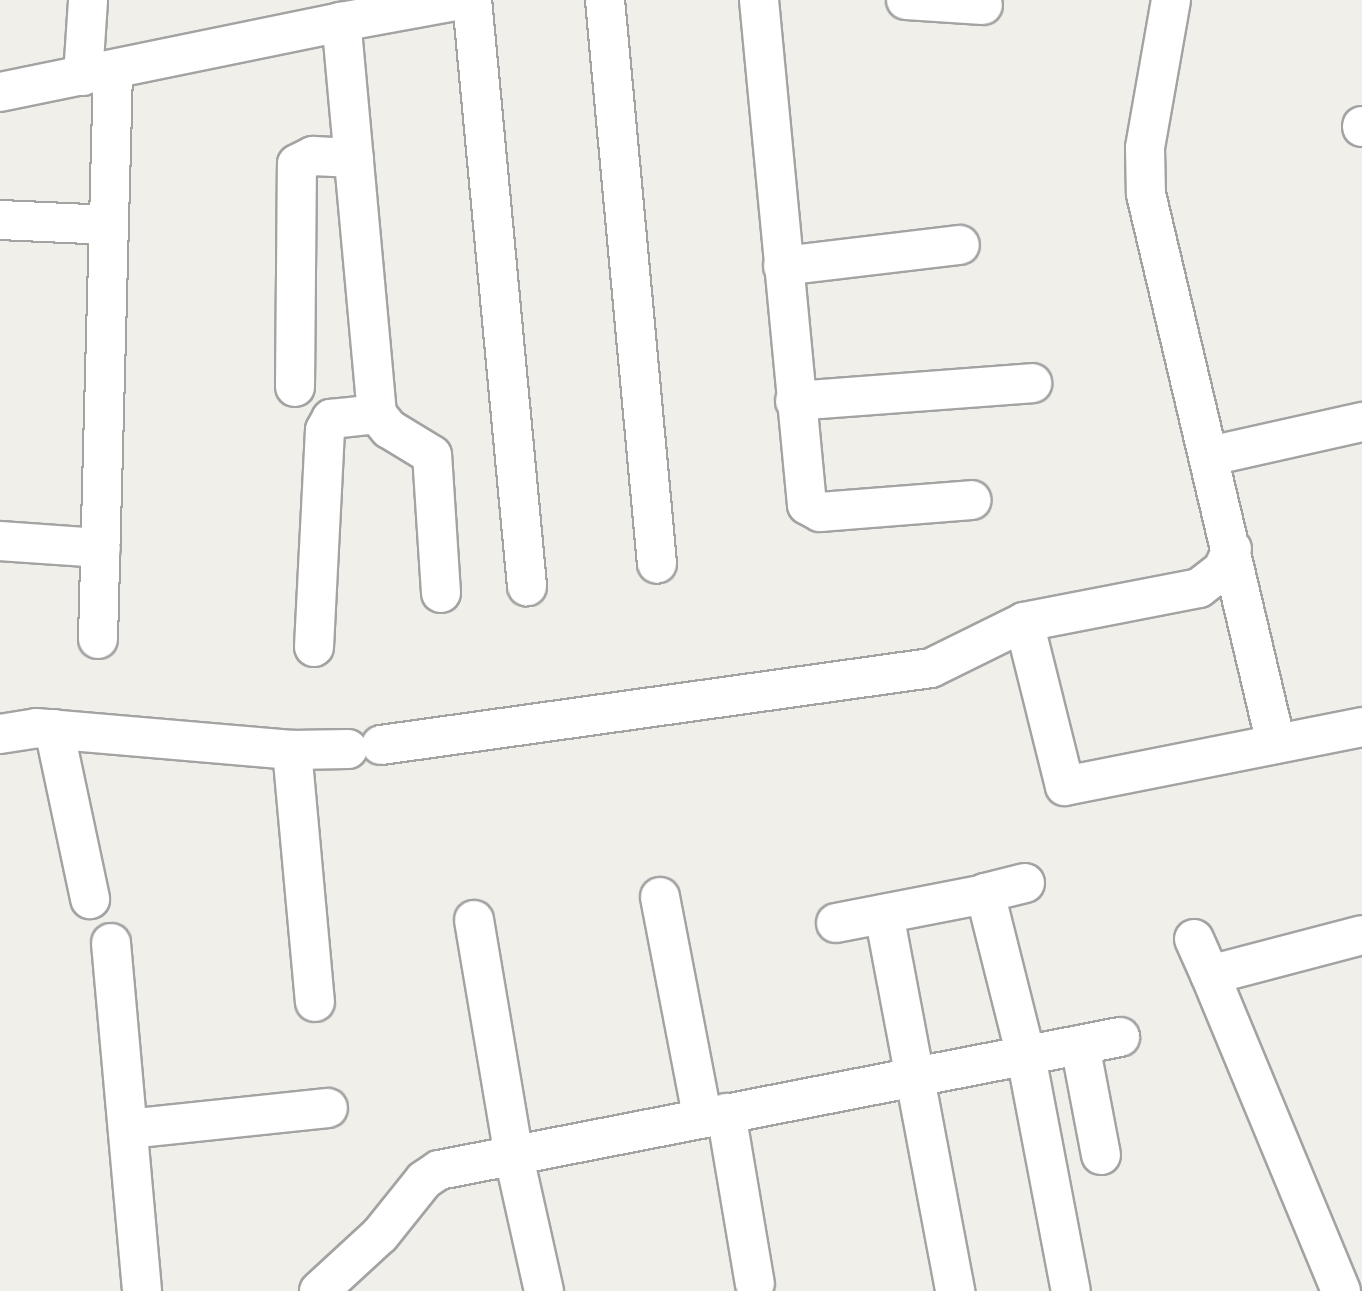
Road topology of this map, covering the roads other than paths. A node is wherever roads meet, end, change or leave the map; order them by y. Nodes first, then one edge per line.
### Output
1 (88, 0) edge
2 (461, 0) edge
3 (472, 0) edge
4 (605, 0) edge
5 (760, 0) edge
6 (906, 0) edge
7 (1171, 0) edge
8 (983, 5) dead end
9 (341, 22) junction
10 (98, 73) junction
11 (0, 92) edge
12 (354, 158) junction
13 (0, 220) edge
14 (109, 225) junction
15 (960, 245) dead end
16 (783, 266) junction
17 (1032, 383) dead end
18 (295, 387) dead end
19 (795, 401) junction
20 (377, 414) junction
21 (1362, 422) edge
22 (1210, 456) junction
23 (972, 500) dead end
24 (0, 541) edge
25 (101, 548) junction
26 (1232, 549) junction
27 (657, 564) dead end
28 (527, 586) dead end
29 (441, 593) dead end
30 (1024, 622) junction
31 (98, 639) dead end
32 (314, 647) dead end
33 (1362, 727) edge
34 (54, 729) junction
35 (0, 734) edge
36 (1276, 744) junction
37 (292, 750) junction
38 (1025, 883) dead end
39 (985, 894) junction
40 (660, 897) dead end
41 (90, 899) dead end
42 (884, 914) junction
43 (474, 920) dead end
44 (836, 923) dead end
45 (1362, 935) edge
46 (1194, 939) dead end
47 (111, 943) dead end
48 (1210, 975) junction
49 (315, 1002) dead end
50 (1119, 1037) dead end
51 (1080, 1045) junction
52 (1026, 1056) junction
53 (918, 1078) junction
54 (328, 1108) dead end
55 (714, 1114) junction
56 (128, 1129) junction
57 (514, 1157) junction
58 (1047, 1166) junction
59 (359, 1274) edge
60 (755, 1284) dead end
61 (142, 1291) edge
62 (319, 1291) edge
63 (544, 1291) edge
64 (955, 1291) edge
65 (1071, 1291) edge
66 (1341, 1291) edge

1 - 10 street
2 - 9 street
3 - 28 street
4 - 27 street
5 - 16 street
6 - 8 street
7 - 22 street
9 - 10 street
9 - 12 street
10 - 11 street
10 - 14 street
12 - 18 street
12 - 20 street
13 - 14 street
14 - 25 street
15 - 16 street
16 - 19 street
17 - 19 street
19 - 23 street
20 - 29 street
20 - 32 street
21 - 22 street
22 - 26 street
24 - 25 street
25 - 31 street
26 - 30 street
26 - 36 street
30 - 36 street
30 - 37 street
33 - 36 street
34 - 35 street
34 - 37 street
34 - 41 street
37 - 49 street
38 - 39 street
39 - 42 street
39 - 52 street
40 - 55 street
42 - 44 street
42 - 53 street
43 - 57 street
45 - 48 street
46 - 48 street
47 - 56 street
48 - 66 street
50 - 51 street
51 - 52 street
51 - 58 street
52 - 53 street
52 - 58 street
53 - 55 street
53 - 64 street
54 - 56 street
55 - 57 street
55 - 60 street
56 - 61 street
57 - 59 street
57 - 63 street
58 - 65 street
59 - 62 street

